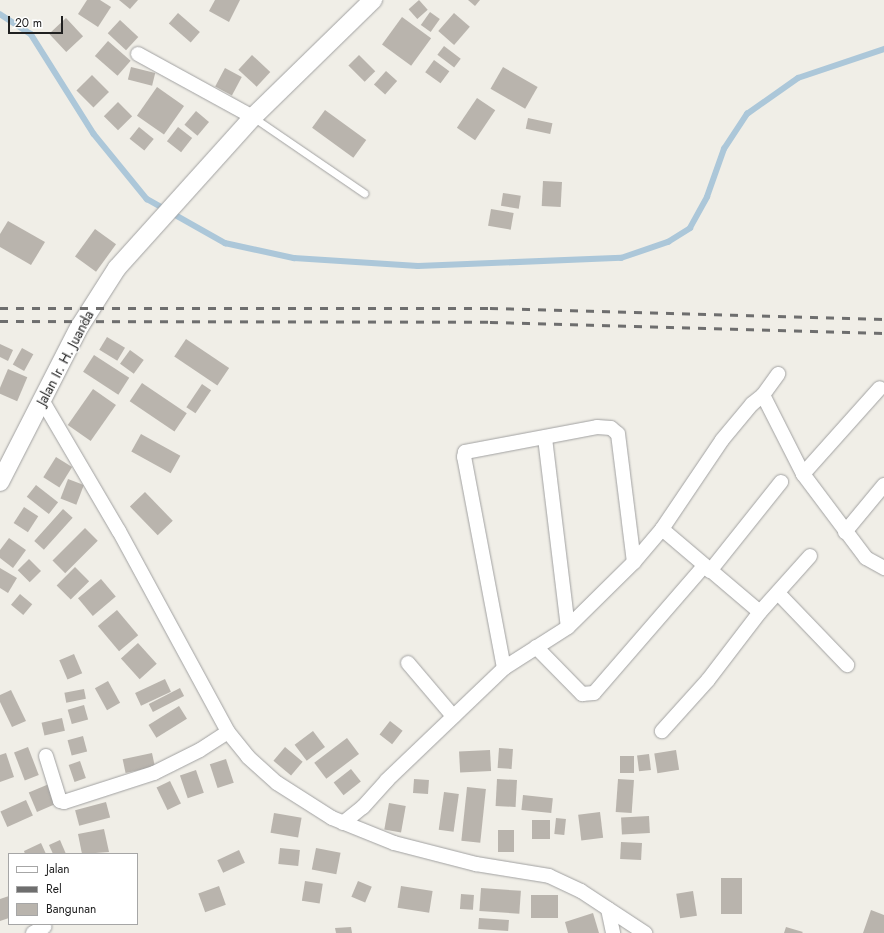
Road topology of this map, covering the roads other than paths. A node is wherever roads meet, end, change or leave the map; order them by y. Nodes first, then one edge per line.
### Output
1 (374, 0) edge
2 (138, 54) dead end
3 (253, 117) junction
4 (364, 193) dead end
5 (778, 374) dead end
6 (880, 388) dead end
7 (763, 395) junction
8 (42, 400) junction
9 (545, 438) junction
10 (803, 474) junction
11 (0, 482) edge
12 (781, 482) dead end
13 (884, 485) edge
14 (662, 529) junction
15 (845, 532) junction
16 (810, 556) dead end
17 (634, 562) junction
18 (707, 568) junction
19 (884, 568) edge
20 (778, 593) junction
21 (760, 612) junction
22 (568, 627) junction
23 (536, 647) junction
24 (408, 663) dead end
25 (847, 665) dead end
26 (504, 668) junction
27 (453, 716) junction
28 (662, 731) dead end
29 (228, 732) junction
30 (46, 756) dead end
31 (343, 823) junction
32 (608, 910) junction
33 (613, 933) edge
34 (645, 933) edge

1 - 3 street, Jalan Ir. H. Juanda
2 - 3 street
3 - 4 lane
3 - 8 street, Jalan Ir. H. Juanda
5 - 7 street
6 - 10 street
7 - 10 street
7 - 14 street
8 - 11 street, Jalan Ir. H. Juanda
8 - 29 street
9 - 17 street
9 - 22 street
9 - 26 street
10 - 15 street
12 - 18 street
13 - 15 street
14 - 17 street
14 - 18 street
15 - 19 street
16 - 20 street
17 - 22 street
18 - 21 street
18 - 23 street
20 - 21 street
20 - 25 street
21 - 28 street
22 - 23 street
23 - 26 street
24 - 27 street
26 - 27 street
27 - 31 street
29 - 30 street
29 - 31 street
31 - 32 street
32 - 33 street
32 - 34 street

